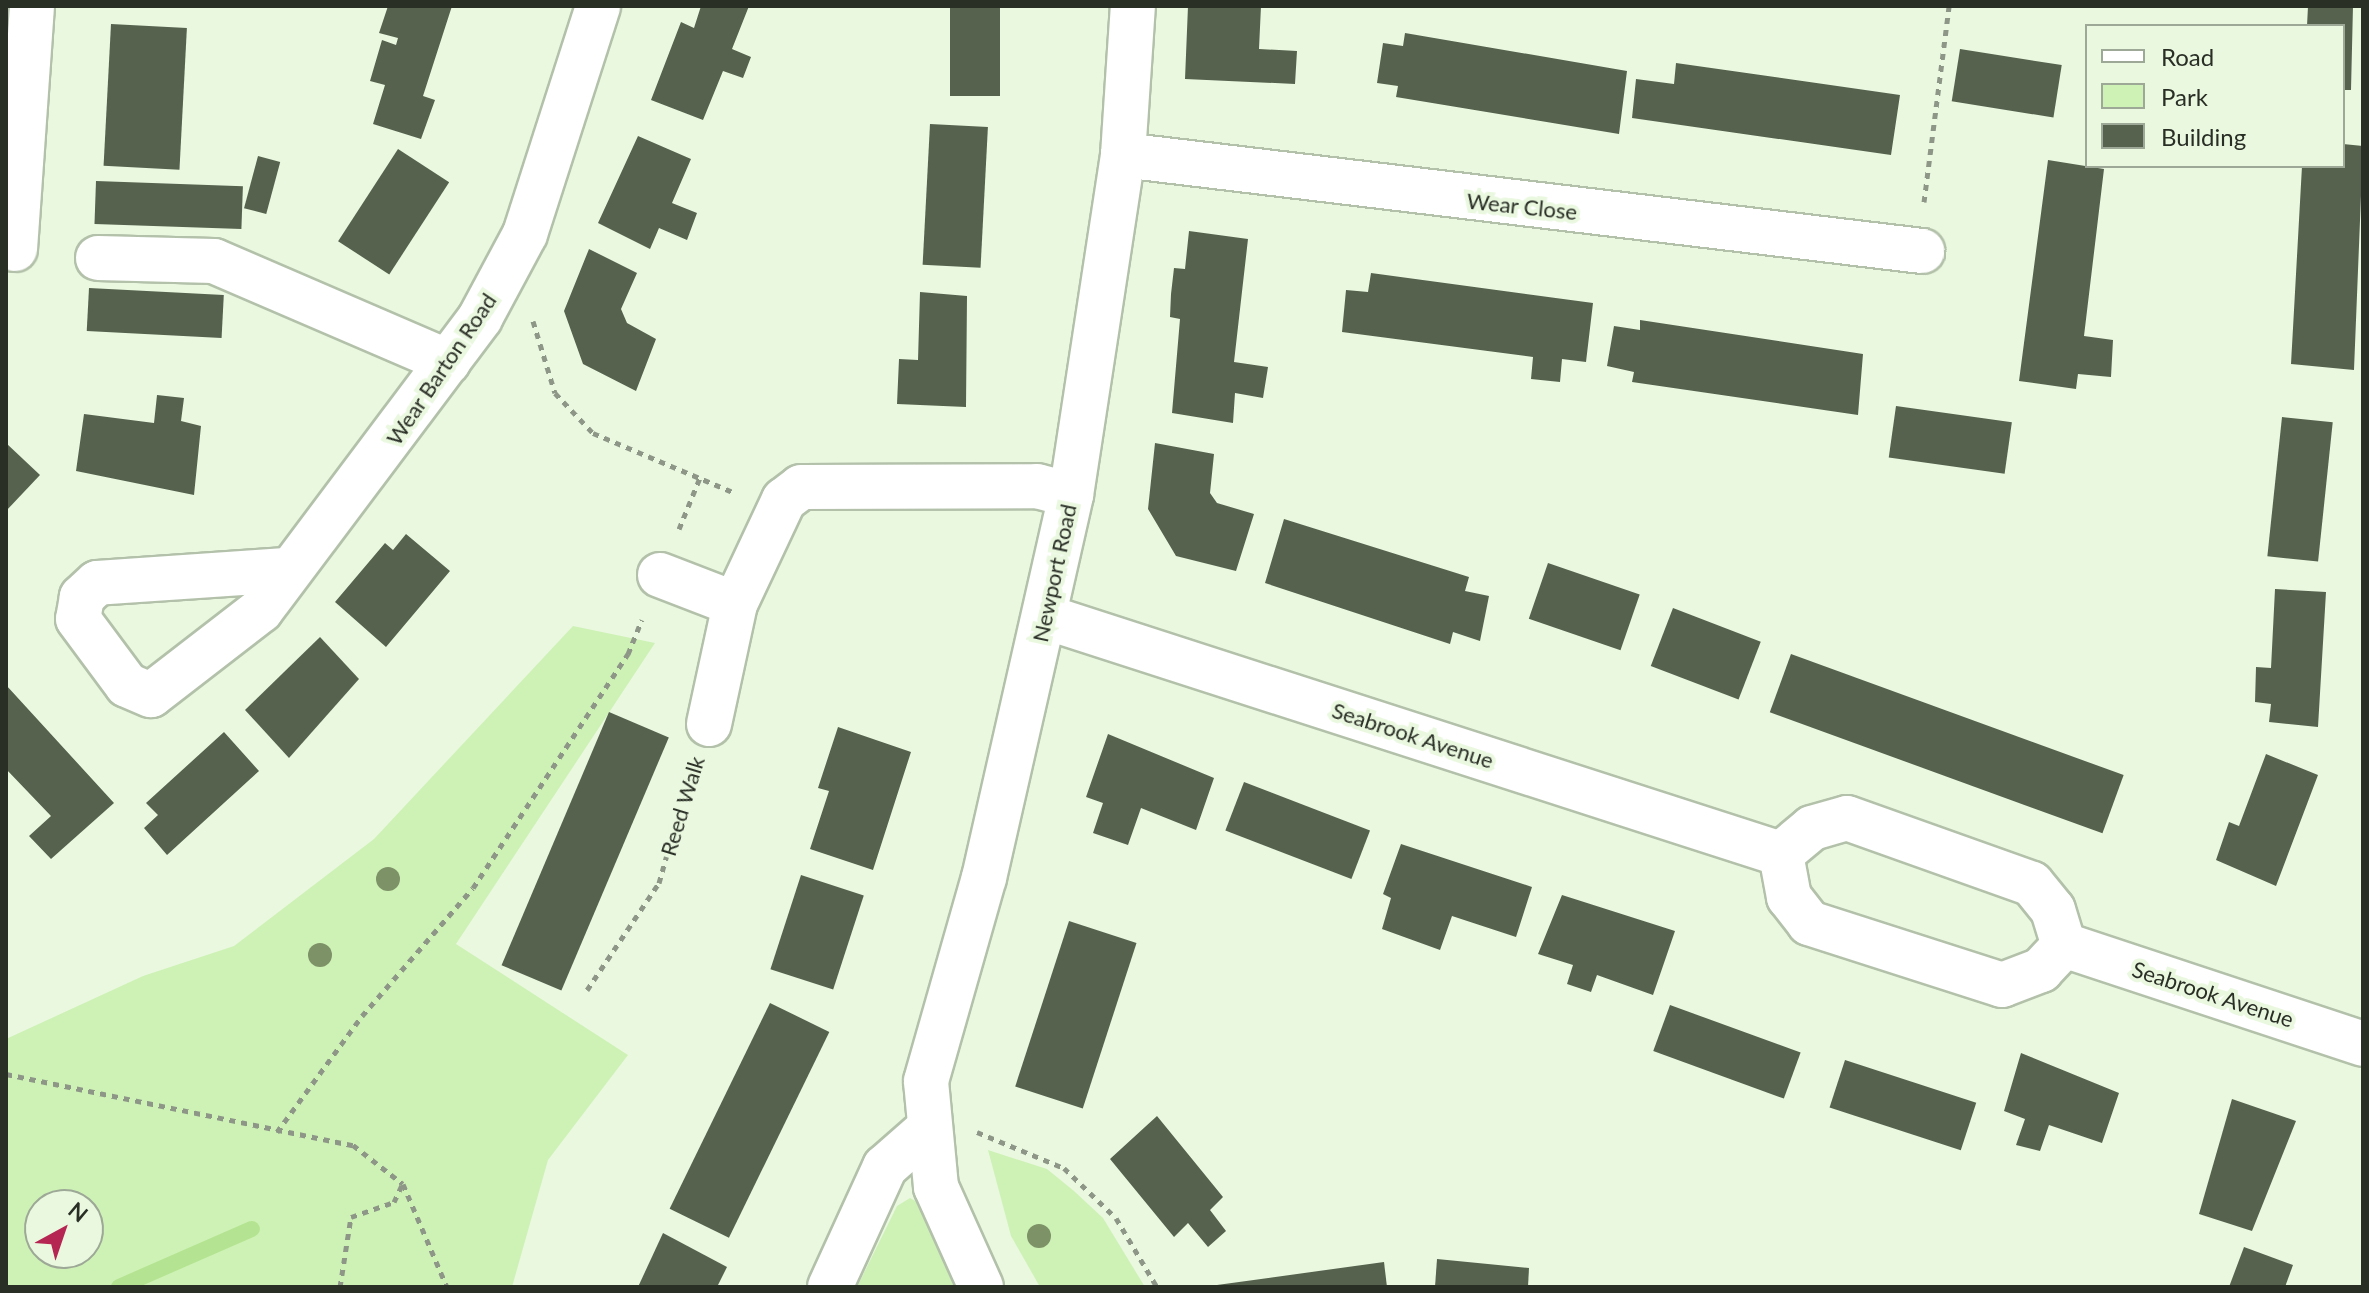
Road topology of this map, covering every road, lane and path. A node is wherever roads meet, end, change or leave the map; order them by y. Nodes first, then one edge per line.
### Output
1 (32, 6) edge
2 (598, 6) edge
3 (1133, 6) edge
4 (1949, 6) edge
5 (14, 134) edge
6 (1123, 155) junction
7 (15, 249) dead end
8 (1922, 251) joint
9 (98, 258) dead end
10 (530, 309) dead end
11 (448, 362) junction
12 (701, 475) junction
13 (1071, 495) junction
14 (776, 516) junction
15 (286, 570) dead end
16 (660, 575) junction
17 (735, 604) junction
18 (1046, 617) junction
19 (709, 724) joint
20 (1781, 854) junction
21 (2064, 945) junction
22 (587, 990) dead end
23 (2363, 1044) edge
24 (6, 1074) edge
25 (926, 1131) junction
26 (277, 1132) junction
27 (403, 1184) junction
28 (340, 1287) edge
29 (447, 1287) edge
30 (830, 1287) edge
31 (981, 1287) edge
32 (1157, 1287) edge

1 - 5 street
2 - 11 street, Wear Barton Road
3 - 6 street, Newport Road
4 - 8 path
5 - 7 street
6 - 8 street, Wear Close
6 - 13 street, Newport Road
9 - 11 street
10 - 12 path
11 - 15 street, Wear Barton Road
12 - 14 path
12 - 16 path
13 - 14 street
13 - 18 street, Newport Road
14 - 17 street
16 - 17 street
16 - 26 path
17 - 19 street
18 - 20 street, Seabrook Avenue
18 - 25 street, Newport Road
19 - 22 path, Reed Walk
20 - 21 street
20 - 21 street
21 - 23 street, Seabrook Avenue
24 - 26 path
25 - 30 street
25 - 31 street, Newport Road
25 - 32 path
26 - 27 path
27 - 28 path
27 - 29 path

